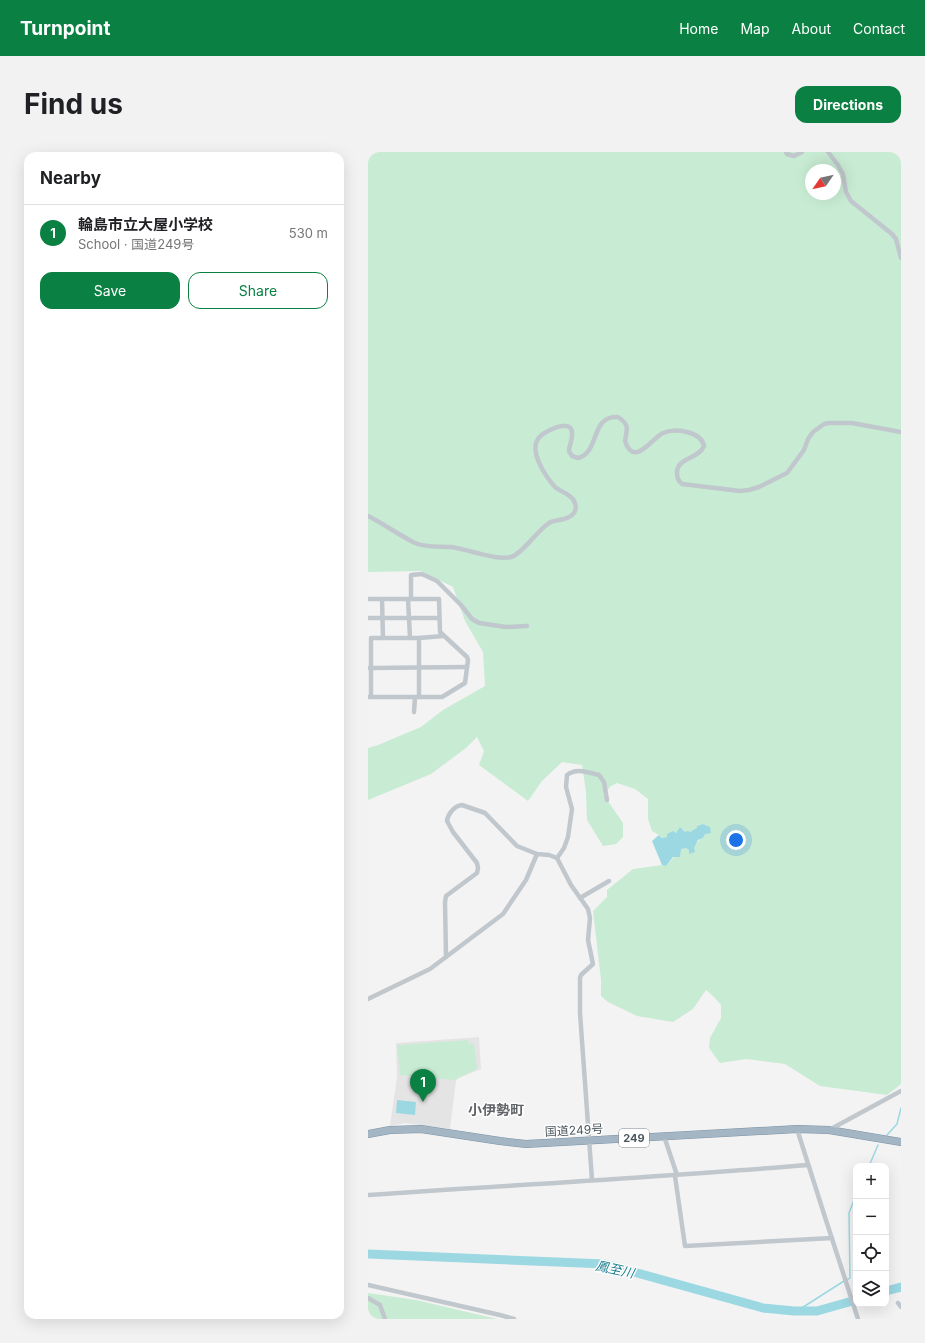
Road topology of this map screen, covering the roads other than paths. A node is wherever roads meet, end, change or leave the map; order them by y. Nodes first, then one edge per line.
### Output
1 (786, 152) edge
2 (802, 152) edge
3 (828, 152) edge
4 (901, 258) edge
5 (901, 432) edge
6 (368, 516) edge
7 (382, 598) junction
8 (368, 599) edge
9 (409, 599) junction
10 (368, 618) edge
11 (383, 618) junction
12 (410, 618) junction
13 (439, 618) junction
14 (527, 626) dead end
15 (443, 636) junction
16 (369, 638) edge
17 (383, 638) junction
18 (410, 638) junction
19 (419, 638) junction
20 (467, 667) junction
21 (369, 668) edge
22 (419, 668) junction
23 (369, 697) edge
24 (417, 697) junction
25 (414, 712) dead end
26 (607, 800) dead end
27 (536, 854) junction
28 (557, 858) junction
29 (608, 881) dead end
30 (580, 898) junction
31 (446, 957) junction
32 (368, 999) edge
33 (901, 1091) edge
34 (899, 1094) edge
35 (797, 1129) junction
36 (828, 1130) junction
37 (368, 1134) edge
38 (664, 1136) junction
39 (589, 1141) junction
40 (901, 1142) edge
41 (808, 1165) junction
42 (676, 1175) junction
43 (592, 1180) junction
44 (368, 1195) edge
45 (832, 1238) junction
46 (368, 1285) edge
47 (368, 1298) edge
48 (858, 1317) edge
49 (385, 1319) edge
50 (514, 1319) edge

1 - 2 street
3 - 4 street
5 - 6 street
7 - 8 street
7 - 9 street
7 - 11 street
9 - 12 street
9 - 13 street
9 - 14 street
10 - 11 street
11 - 12 street
11 - 17 street
12 - 13 street
12 - 18 street
13 - 15 street
15 - 19 street
15 - 20 street
16 - 17 street
16 - 21 street
17 - 18 street
18 - 19 street
19 - 22 street
20 - 22 street
20 - 24 street
21 - 22 street
21 - 23 street
22 - 24 street
23 - 24 street
24 - 25 street
26 - 28 street
27 - 28 street
27 - 31 street
27 - 31 street
28 - 30 street
29 - 30 street
30 - 39 street
31 - 32 street
33 - 34 street
34 - 36 street
35 - 36 highway, 国道249号 / 249
35 - 38 highway, 国道249号 / 249
35 - 41 street
36 - 40 highway, 国道249号 / 249
37 - 39 highway, 国道249号 / 249
38 - 39 highway, 国道249号 / 249
38 - 42 street
39 - 43 street
41 - 42 street
41 - 45 street
42 - 43 street
42 - 45 street
43 - 44 street
45 - 48 street
46 - 50 street
47 - 49 street

